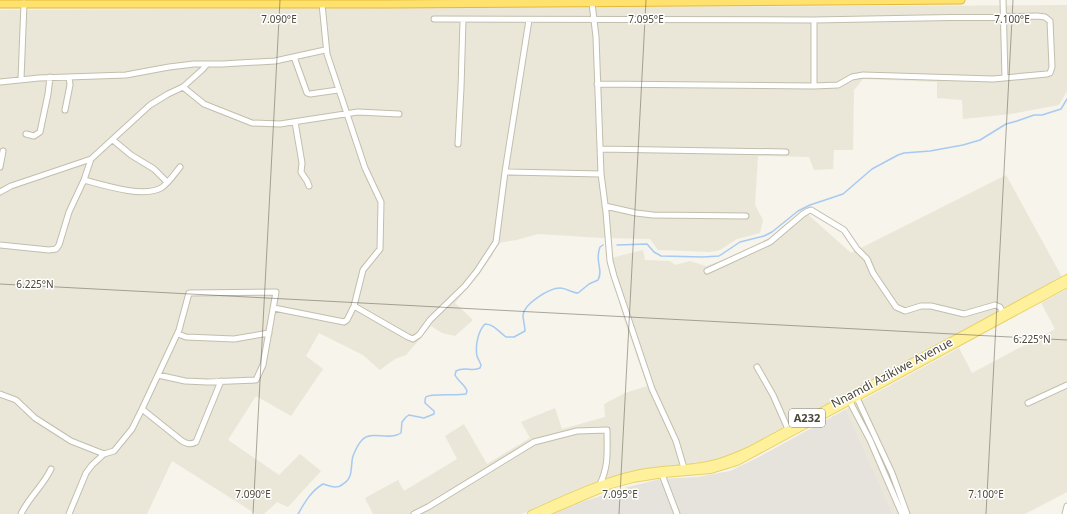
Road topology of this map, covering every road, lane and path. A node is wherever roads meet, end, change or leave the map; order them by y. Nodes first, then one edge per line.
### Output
1 (962, 0) edge
2 (1003, 0) edge
3 (24, 3) junction
4 (592, 3) junction
5 (0, 4) edge
6 (322, 4) junction
7 (1003, 17) junction
8 (434, 19) dead end
9 (463, 20) junction
10 (529, 20) junction
11 (594, 20) junction
12 (814, 20) junction
13 (325, 50) junction
14 (294, 57) junction
15 (207, 64) junction
16 (50, 77) junction
17 (69, 77) junction
18 (1005, 78) junction
19 (20, 79) junction
20 (0, 82) edge
21 (597, 84) junction
22 (814, 86) junction
23 (183, 87) junction
24 (338, 90) junction
25 (65, 110) dead end
26 (346, 113) junction
27 (399, 114) dead end
28 (295, 122) junction
29 (26, 134) dead end
30 (113, 140) junction
31 (458, 144) dead end
32 (600, 149) junction
33 (3, 151) dead end
34 (786, 152) dead end
35 (90, 159) junction
36 (0, 167) edge
37 (180, 167) dead end
38 (505, 172) junction
39 (601, 174) junction
40 (84, 180) junction
41 (167, 182) junction
42 (309, 186) dead end
43 (0, 192) edge
44 (605, 206) junction
45 (746, 216) dead end
46 (0, 245) edge
47 (707, 271) dead end
48 (1067, 278) edge
49 (1067, 284) edge
50 (354, 306) junction
51 (274, 308) junction
52 (1003, 313) junction
53 (269, 333) junction
54 (178, 334) junction
55 (757, 367) dead end
56 (158, 375) junction
57 (221, 382) junction
58 (1067, 385) edge
59 (0, 394) edge
60 (857, 398) junction
61 (850, 402) junction
62 (1028, 403) dead end
63 (142, 409) junction
64 (788, 429) junction
65 (104, 454) junction
66 (684, 468) junction
67 (51, 469) dead end
68 (661, 472) junction
69 (600, 484) junction
70 (1067, 506) edge
71 (547, 513) edge
72 (21, 514) edge
73 (69, 514) edge
74 (414, 514) edge
75 (531, 514) edge
76 (677, 514) edge
77 (902, 514) edge
78 (907, 514) edge
79 (1065, 514) edge

1 - 4 highway
2 - 7 street
3 - 5 highway
3 - 6 highway
3 - 19 street
4 - 6 highway
4 - 11 street
6 - 13 street
7 - 12 street
7 - 18 street
7 - 18 street
8 - 9 street
9 - 10 street
9 - 31 street
10 - 11 street
10 - 38 street
11 - 12 street
11 - 21 street
12 - 22 street
13 - 14 street
13 - 24 street
14 - 15 street
14 - 24 street
15 - 17 street
15 - 23 street
16 - 17 street
16 - 19 street
16 - 29 street
17 - 25 street
18 - 22 street
19 - 20 street
21 - 22 street
21 - 32 street
23 - 28 street
23 - 30 street
24 - 26 street
26 - 27 street
26 - 28 street
26 - 50 street
28 - 42 street
30 - 35 street
30 - 41 street
32 - 34 street
32 - 39 street
33 - 36 street
35 - 40 street
35 - 43 street
37 - 41 street
38 - 39 street
38 - 50 street
39 - 44 street
40 - 41 street
40 - 46 street
44 - 45 street
44 - 66 street
47 - 52 street
48 - 52 main road, Nnamdi Azikiwe Avenue / A232
49 - 60 main road, Nnamdi Azikiwe Avenue / A232
50 - 51 street
51 - 53 street
51 - 54 street
52 - 64 main road, Nnamdi Azikiwe Avenue / A232
53 - 54 street
53 - 57 street
54 - 56 street
55 - 64 street
56 - 57 street
56 - 63 street
57 - 63 street
58 - 62 street
59 - 65 street
60 - 61 main road, Nnamdi Azikiwe Avenue / A232
60 - 78 street
61 - 68 main road, Nnamdi Azikiwe Avenue / A232
61 - 77 street
63 - 65 street
64 - 66 main road, Nnamdi Azikiwe Avenue / A232
65 - 73 street
66 - 68 main road, Nnamdi Azikiwe Avenue / A232
67 - 72 street
68 - 69 main road, Nnamdi Azikiwe Avenue / A232
68 - 71 main road, Nnamdi Azikiwe Avenue / A232
68 - 76 street
69 - 74 street
69 - 75 main road, Nnamdi Azikiwe Avenue / A232
70 - 79 street

